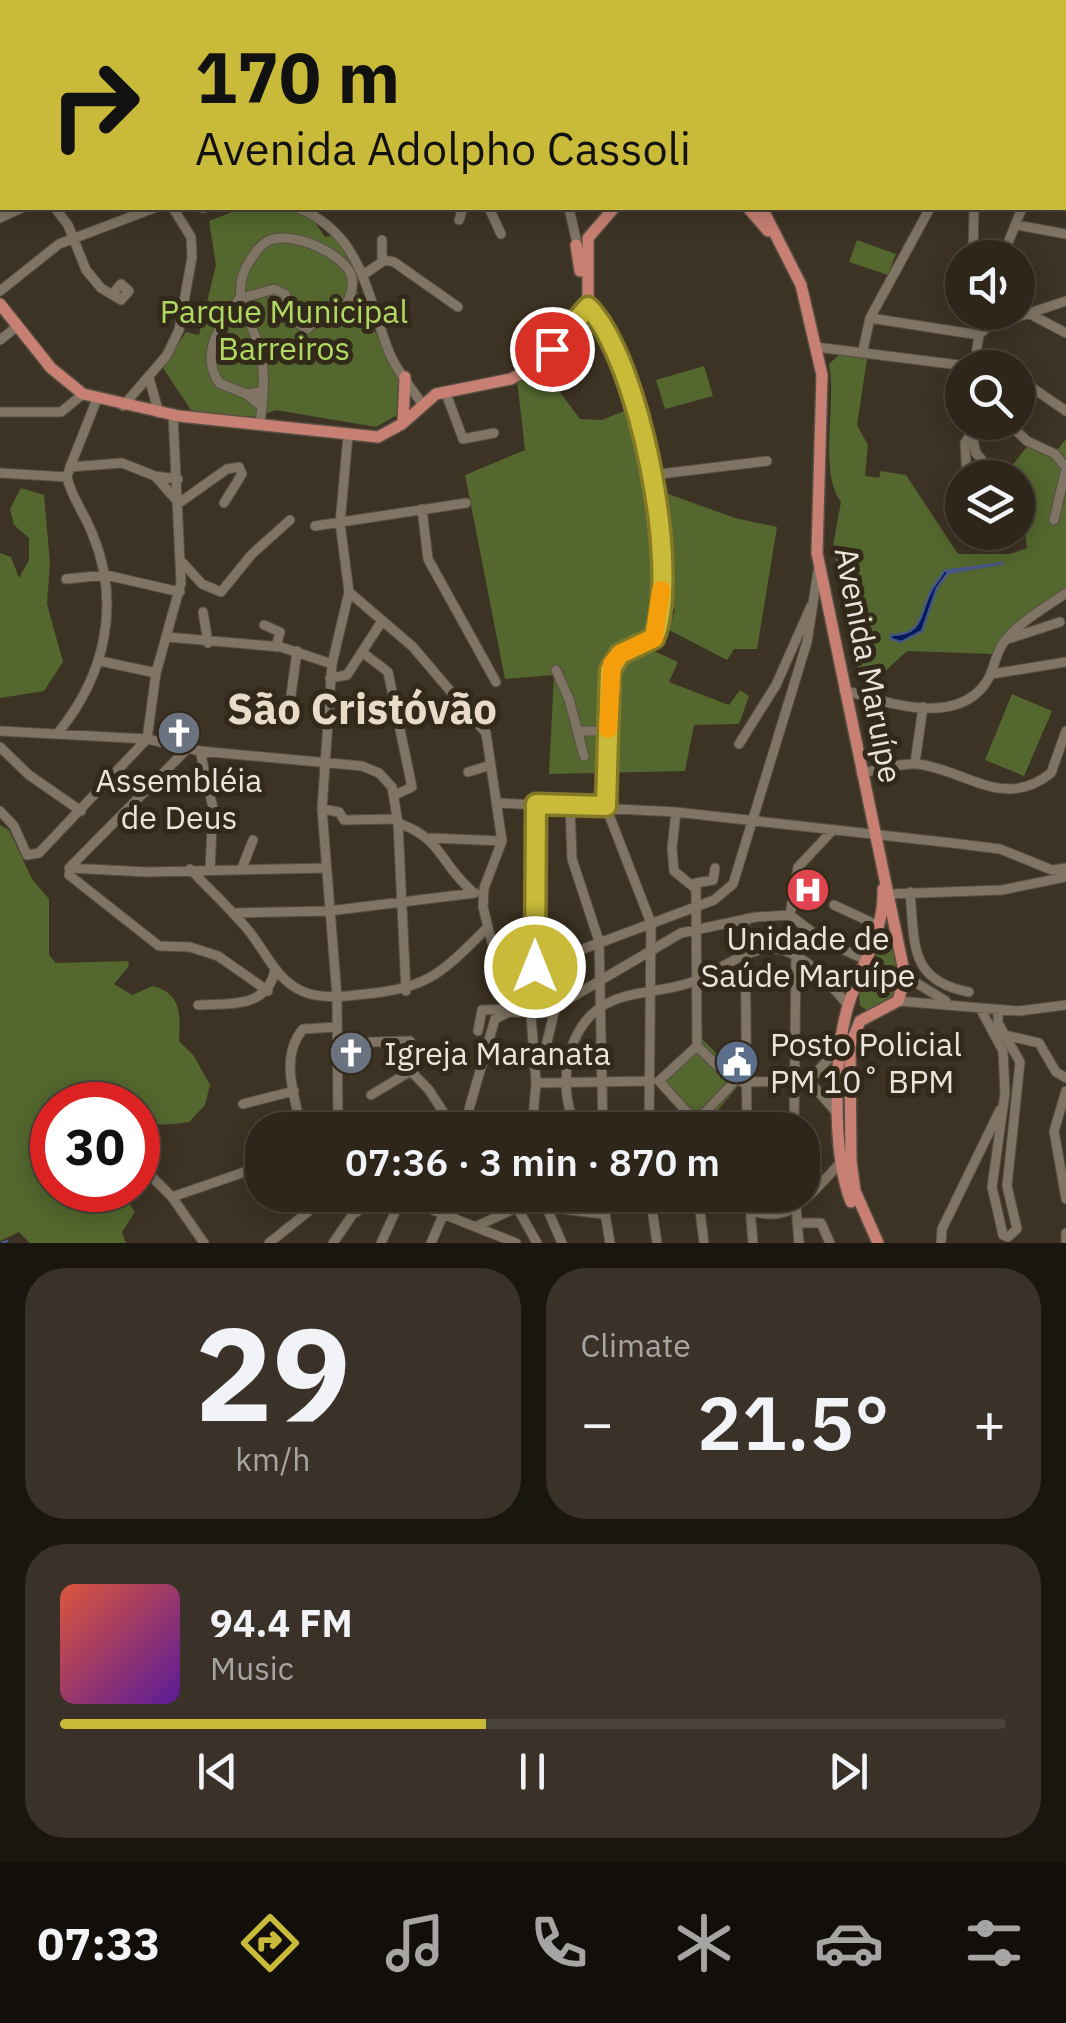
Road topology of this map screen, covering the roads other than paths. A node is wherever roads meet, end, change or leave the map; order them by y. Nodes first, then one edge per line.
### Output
1 (56, 210) edge
2 (149, 210) edge
3 (174, 210) edge
4 (302, 210) edge
5 (462, 210) edge
6 (490, 210) edge
7 (570, 210) edge
8 (612, 210) edge
9 (750, 210) edge
10 (763, 210) edge
11 (929, 210) edge
12 (974, 210) edge
13 (1021, 210) edge
14 (459, 220) dead end
15 (572, 221) junction
16 (1017, 225) junction
17 (500, 234) dead end
18 (1066, 234) edge
19 (72, 238) junction
20 (588, 238) junction
21 (382, 240) dead end
22 (973, 240) edge
23 (1010, 240) edge
24 (580, 250) junction
25 (785, 250) junction
26 (382, 262) junction
27 (363, 275) junction
28 (0, 291) edge
29 (114, 292) dead end
30 (239, 299) junction
31 (1066, 301) edge
32 (0, 304) edge
33 (372, 305) junction
34 (458, 307) dead end
35 (588, 307) junction
36 (346, 308) junction
37 (1035, 310) edge
38 (1035, 317) edge
39 (870, 318) junction
40 (18, 326) junction
41 (985, 330) edge
42 (1066, 334) edge
43 (979, 335) junction
44 (0, 340) edge
45 (816, 347) junction
46 (863, 350) junction
47 (978, 350) edge
48 (945, 362) edge
49 (405, 377) junction
50 (149, 378) junction
51 (1035, 390) edge
52 (263, 391) junction
53 (445, 391) junction
54 (83, 394) junction
55 (246, 394) junction
56 (98, 399) junction
57 (422, 404) junction
58 (124, 406) junction
59 (262, 406) junction
60 (1066, 411) edge
61 (0, 412) edge
62 (166, 414) junction
63 (260, 422) junction
64 (402, 424) junction
65 (494, 434) dead end
66 (348, 436) junction
67 (1026, 440) edge
68 (767, 461) dead end
69 (0, 472) edge
70 (68, 472) junction
71 (652, 474) junction
72 (155, 476) junction
73 (178, 480) junction
74 (179, 503) junction
75 (224, 503) dead end
76 (466, 503) dead end
77 (422, 509) junction
78 (290, 520) dead end
79 (1054, 520) dead end
80 (340, 524) junction
81 (315, 526) dead end
82 (180, 560) junction
83 (819, 568) junction
84 (106, 575) junction
85 (66, 579) dead end
86 (180, 592) junction
87 (349, 592) junction
88 (1066, 593) edge
89 (815, 599) junction
90 (203, 612) dead end
91 (382, 621) junction
92 (1060, 622) dead end
93 (264, 625) dead end
94 (166, 637) junction
95 (1006, 639) junction
96 (208, 642) junction
97 (276, 647) junction
98 (297, 651) junction
99 (362, 652) junction
100 (100, 662) junction
101 (1066, 662) edge
102 (332, 664) junction
103 (556, 670) dead end
104 (156, 673) junction
105 (992, 674) junction
106 (330, 678) junction
107 (496, 682) dead end
108 (844, 690) junction
109 (291, 695) dead end
110 (923, 708) junction
111 (578, 730) junction
112 (1066, 730) edge
113 (0, 731) edge
114 (608, 731) junction
115 (57, 734) junction
116 (147, 739) junction
117 (739, 744) dead end
118 (0, 747) edge
119 (188, 748) junction
120 (200, 751) junction
121 (584, 756) dead end
122 (323, 760) junction
123 (915, 763) junction
124 (491, 765) junction
125 (468, 772) dead end
126 (861, 773) junction
127 (395, 795) junction
128 (500, 803) junction
129 (536, 804) junction
130 (570, 806) junction
131 (606, 806) junction
132 (322, 809) junction
133 (0, 811) edge
134 (81, 811) junction
135 (676, 812) junction
136 (398, 821) junction
137 (753, 821) junction
138 (832, 831) junction
139 (877, 836) junction
140 (431, 838) junction
141 (253, 840) dead end
142 (502, 841) junction
143 (881, 854) junction
144 (242, 868) junction
145 (326, 868) junction
146 (715, 868) dead end
147 (1066, 868) edge
148 (190, 869) junction
149 (210, 869) junction
150 (69, 870) junction
151 (1066, 876) edge
152 (696, 889) junction
153 (910, 892) junction
154 (478, 894) junction
155 (890, 894) junction
156 (399, 905) junction
157 (834, 905) dead end
158 (697, 908) junction
159 (330, 912) junction
160 (233, 913) junction
161 (790, 915) junction
162 (745, 919) junction
163 (651, 923) junction
164 (486, 928) junction
165 (697, 929) junction
166 (877, 932) junction
167 (897, 938) junction
168 (599, 941) junction
169 (651, 952) junction
170 (746, 955) junction
171 (796, 956) junction
172 (866, 960) junction
173 (535, 967) junction
174 (276, 970) junction
175 (905, 976) junction
176 (698, 980) junction
177 (600, 981) junction
178 (268, 990) junction
179 (406, 990) junction
180 (969, 992) dead end
181 (649, 993) junction
182 (337, 997) junction
183 (898, 1001) junction
184 (849, 1002) junction
185 (949, 1002) junction
186 (198, 1006) dead end
187 (1066, 1006) edge
188 (600, 1007) junction
189 (555, 1008) junction
190 (980, 1008) junction
191 (508, 1010) junction
192 (998, 1010) junction
193 (868, 1014) junction
194 (532, 1015) junction
195 (337, 1027) junction
196 (478, 1031) dead end
197 (410, 1041) dead end
198 (1004, 1041) junction
199 (337, 1042) junction
200 (697, 1046) junction
201 (840, 1046) junction
202 (534, 1056) junction
203 (1066, 1078) edge
204 (604, 1080) junction
205 (654, 1081) junction
206 (793, 1081) junction
207 (809, 1081) junction
208 (740, 1082) junction
209 (536, 1083) junction
210 (565, 1083) junction
211 (294, 1091) junction
212 (1066, 1091) edge
213 (1020, 1094) junction
214 (370, 1096) dead end
215 (1004, 1098) junction
216 (243, 1104) dead end
217 (298, 1112) edge
218 (338, 1112) edge
219 (442, 1112) edge
220 (461, 1112) edge
221 (534, 1112) edge
222 (573, 1112) edge
223 (603, 1112) edge
224 (651, 1112) edge
225 (683, 1112) edge
226 (710, 1112) edge
227 (744, 1112) edge
228 (794, 1112) edge
229 (840, 1116) junction
230 (998, 1139) junction
231 (1011, 1142) junction
232 (842, 1161) junction
233 (245, 1172) edge
234 (1064, 1172) edge
235 (160, 1184) edge
236 (820, 1184) edge
237 (1007, 1186) junction
238 (992, 1188) junction
239 (172, 1196) junction
240 (1066, 1199) edge
241 (306, 1212) edge
242 (356, 1212) edge
243 (393, 1212) edge
244 (443, 1212) edge
245 (505, 1212) edge
246 (518, 1212) edge
247 (548, 1212) edge
248 (586, 1212) edge
249 (652, 1212) edge
250 (700, 1212) edge
251 (747, 1212) edge
252 (790, 1212) edge
253 (795, 1212) edge
254 (353, 1214) joint
255 (448, 1214) junction
256 (602, 1214) joint
257 (750, 1214) junction
258 (797, 1223) junction
259 (479, 1225) junction
260 (1066, 1233) edge
261 (1066, 1241) edge
262 (204, 1243) edge
263 (269, 1243) edge
264 (333, 1243) edge
265 (381, 1243) edge
266 (431, 1243) edge
267 (516, 1243) edge
268 (536, 1243) edge
269 (562, 1243) edge
270 (610, 1243) edge
271 (657, 1243) edge
272 (704, 1243) edge
273 (753, 1243) edge
274 (799, 1243) edge
275 (830, 1243) edge
276 (869, 1243) edge
277 (878, 1243) edge
278 (941, 1243) edge

1 - 19 street
2 - 19 street
3 - 50 street
4 - 27 street
5 - 14 street
6 - 17 street
7 - 15 street
8 - 20 main road
9 - 25 main road, Avenida Maruípe
10 - 25 main road, Avenida Maruípe
11 - 39 street
12 - 22 street
13 - 16 street
15 - 20 street
15 - 24 street
16 - 18 street
16 - 23 street
19 - 28 street
19 - 29 street
20 - 24 main road
21 - 26 street
24 - 35 main road
25 - 45 main road, Avenida Maruípe
26 - 27 street
26 - 34 street
27 - 33 street
30 - 36 street
30 - 36 street
30 - 52 street
30 - 55 street
31 - 37 street
32 - 40 main road
33 - 36 street
33 - 49 street
35 - 53 main road
35 - 71 street
38 - 42 street
39 - 43 street
39 - 46 street
40 - 44 street
40 - 54 main road
41 - 43 street
43 - 47 street
45 - 46 street
45 - 83 main road, Avenida Maruípe
46 - 48 street
49 - 57 street
49 - 64 main road
50 - 58 street
50 - 62 street
51 - 60 street
52 - 55 street
52 - 59 street
53 - 57 main road
53 - 65 street
54 - 56 main road
54 - 61 street
55 - 59 street
56 - 58 main road
56 - 70 street
57 - 64 main road
58 - 62 main road
59 - 63 street
62 - 63 main road
62 - 73 street
63 - 66 main road
64 - 66 main road
66 - 80 street
67 - 79 street
68 - 71 street
69 - 70 street
70 - 72 street
70 - 84 street
71 - 114 street
72 - 73 street
72 - 74 street
73 - 74 street
74 - 75 street
74 - 82 street
76 - 77 street
77 - 80 street
77 - 107 street
78 - 82 street
80 - 81 street
80 - 87 street
82 - 86 street
83 - 89 street
83 - 108 main road, Avenida Maruípe
84 - 85 street
84 - 86 street
84 - 100 street
86 - 94 street
87 - 91 street
87 - 102 street
88 - 95 street
89 - 117 street
89 - 137 street
90 - 96 street
91 - 99 street
91 - 124 street
92 - 95 street
93 - 97 street
94 - 96 street
94 - 104 street
95 - 105 street
96 - 97 street
97 - 98 street
98 - 102 street
98 - 109 street
99 - 106 street
99 - 127 street
100 - 104 street
100 - 115 street
101 - 105 street
102 - 106 street
103 - 111 street
104 - 116 street
105 - 110 street
106 - 122 street
108 - 110 street
108 - 126 main road, Avenida Maruípe
110 - 123 street
111 - 114 street
111 - 121 street
112 - 123 street
113 - 115 street
114 - 131 street
115 - 116 street
116 - 119 street
116 - 134 street
118 - 134 street
119 - 120 street
119 - 150 street
120 - 122 street
120 - 149 street
122 - 127 street
122 - 132 street
123 - 126 street
124 - 125 street
124 - 128 street
126 - 139 main road, Avenida Maruípe
127 - 136 street
128 - 129 street
128 - 142 street
129 - 130 street
129 - 173 street
130 - 131 street
130 - 168 street
131 - 135 street
131 - 163 street
132 - 136 street
132 - 145 street
133 - 134 street
135 - 137 street
135 - 152 street
136 - 140 street
136 - 156 street
137 - 138 street
137 - 158 street
138 - 139 street
138 - 161 street
139 - 143 main road, Avenida Maruípe
139 - 147 street
140 - 142 street
140 - 154 street
141 - 144 street
142 - 154 street
143 - 155 main road, Avenida Maruípe
143 - 166 main road, Avenida Maruípe
144 - 145 street
144 - 149 street
145 - 159 street
146 - 152 street
148 - 149 street
148 - 150 street
148 - 160 street
150 - 178 street
151 - 153 street
152 - 158 street
153 - 155 street
153 - 180 street
154 - 156 street
154 - 164 street
155 - 167 main road, Avenida Maruípe
156 - 159 street
156 - 179 street
157 - 166 street
158 - 163 street
158 - 165 street
159 - 160 street
159 - 182 street
160 - 174 street
161 - 162 street
161 - 172 street
162 - 165 street
162 - 170 street
163 - 168 street
163 - 169 street
164 - 179 street
164 - 191 street
165 - 169 street
165 - 176 street
166 - 167 main road
166 - 172 main road, Avenida Maruípe
167 - 175 main road, Avenida Maruípe
168 - 173 street
168 - 177 street
169 - 177 street
169 - 181 street
170 - 171 street
170 - 176 street
170 - 208 street
171 - 184 street
171 - 206 street
172 - 184 main road, Avenida Maruípe
173 - 194 street
174 - 178 street
174 - 182 street
175 - 183 main road
175 - 185 street
176 - 181 street
176 - 200 street
177 - 188 street
177 - 189 street
178 - 186 street
179 - 182 street
181 - 188 street
181 - 205 street
182 - 195 street
183 - 185 street
183 - 193 main road
184 - 193 main road
184 - 201 main road
185 - 190 street
187 - 192 street
188 - 204 street
188 - 210 street
189 - 194 street
189 - 202 street
190 - 192 street
190 - 198 street
191 - 194 street
191 - 196 street
191 - 220 street
192 - 198 street
193 - 277 main road
194 - 202 street
195 - 199 street
195 - 211 street
197 - 199 street
198 - 203 street
198 - 213 street
198 - 215 street
199 - 218 street
200 - 205 street
200 - 208 street
201 - 207 street
201 - 229 main road
202 - 209 street
204 - 205 street
204 - 210 street
204 - 223 street
205 - 224 street
205 - 225 street
206 - 207 street
206 - 208 street
206 - 228 street
207 - 229 street
208 - 226 street
208 - 227 street
209 - 210 street
209 - 221 street
210 - 222 street
211 - 216 street
211 - 217 street
212 - 234 street
213 - 215 street
213 - 231 street
214 - 219 street
215 - 230 street
215 - 278 street
229 - 232 main road
230 - 231 street
230 - 238 street
231 - 237 street
232 - 236 street
232 - 276 main road
233 - 239 street
234 - 240 street
235 - 239 street
237 - 238 street
237 - 238 street
239 - 262 street
241 - 263 street
242 - 254 street
243 - 265 street
244 - 255 street
245 - 259 street
246 - 268 street
247 - 269 street
248 - 256 street
249 - 271 street
250 - 272 street
251 - 257 street
252 - 257 street
253 - 258 street
254 - 264 street
255 - 259 street
255 - 266 street
256 - 270 street
257 - 273 street
258 - 274 street
258 - 275 street
259 - 267 street
260 - 261 street

